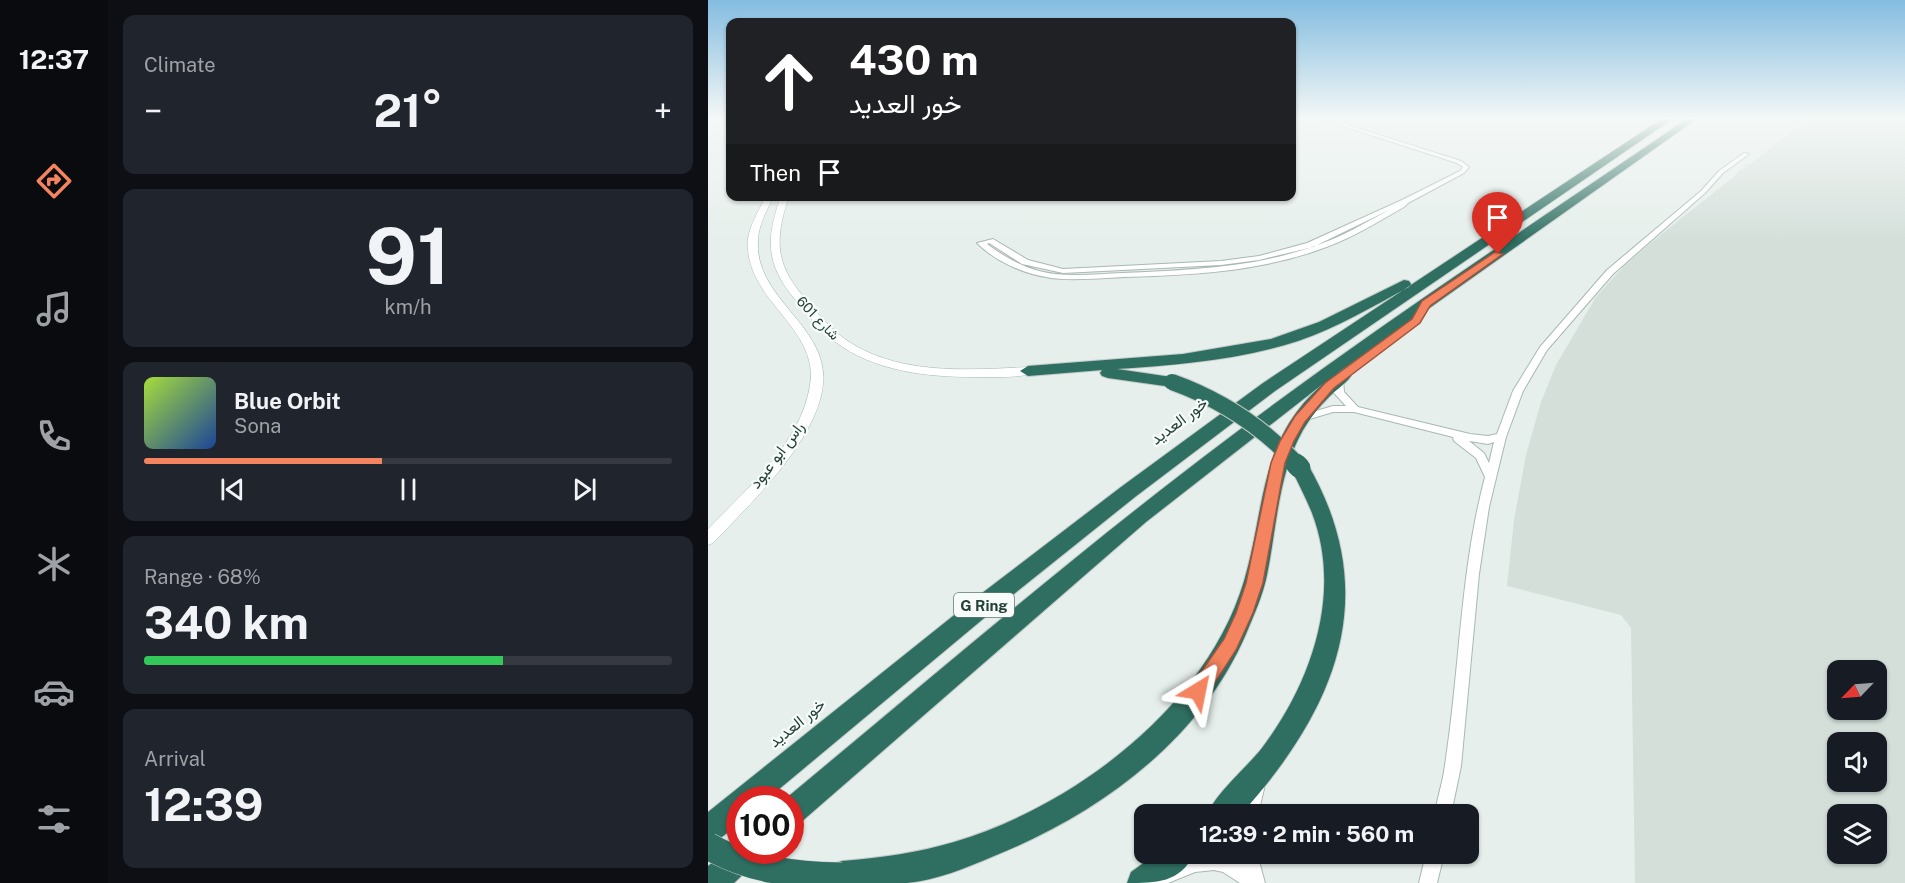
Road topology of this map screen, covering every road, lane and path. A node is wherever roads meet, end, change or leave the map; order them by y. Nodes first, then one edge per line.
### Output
1 (1446, 159) edge
2 (1609, 159) edge
3 (1635, 159) edge
4 (1739, 159) edge
5 (768, 201) edge
6 (783, 201) edge
7 (1404, 202) junction
8 (1468, 254) junction
9 (1426, 304) junction
10 (796, 328) joint
11 (1028, 371) junction
12 (1338, 380) junction
13 (1354, 409) junction
14 (1300, 420) junction
15 (1450, 433) junction
16 (1501, 437) junction
17 (1490, 476) junction
18 (708, 539) edge
19 (1263, 768) junction
20 (761, 786) edge
21 (804, 801) edge
22 (1231, 804) edge
23 (1251, 804) edge
24 (1445, 804) edge
25 (726, 815) edge
26 (708, 830) edge
27 (708, 846) edge
28 (733, 864) edge
29 (1166, 864) edge
30 (1251, 864) edge
31 (1432, 864) edge
32 (1428, 882) edge
33 (712, 883) edge
34 (1142, 883) edge
35 (1148, 883) edge
36 (1255, 883) edge

1 - 7 street
2 - 8 highway, خور العديد / G Ring
3 - 9 highway, G Ring
4 - 16 street
5 - 10 main road, شارع 601
6 - 11 main road, شارع 601
7 - 7 street
8 - 11 highway
8 - 20 highway, خور العديد / G Ring
9 - 12 highway
9 - 21 highway, G Ring
10 - 18 main road, راس ابو عبود
11 - 19 highway, bridge
12 - 13 street
12 - 14 highway
13 - 14 street
13 - 15 street
14 - 27 highway, bridge
15 - 16 street
15 - 17 street
16 - 17 street
17 - 24 street
19 - 22 highway
19 - 23 street
25 - 26 highway
28 - 33 highway
29 - 34 highway
30 - 36 street
31 - 32 street
35 - 36 street

